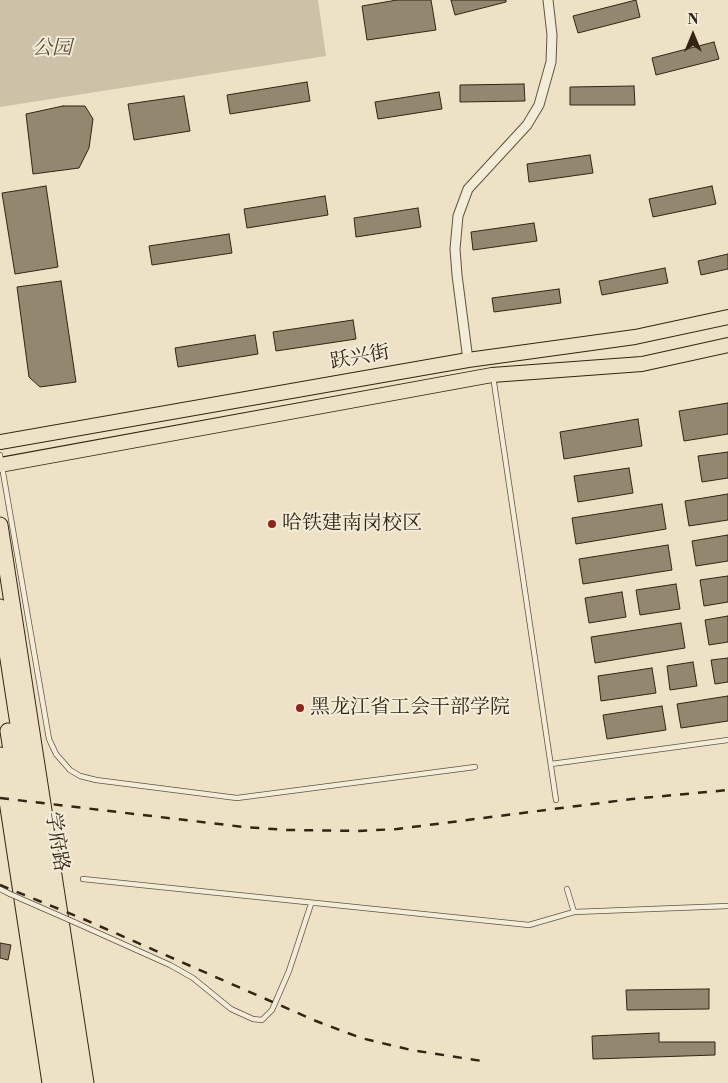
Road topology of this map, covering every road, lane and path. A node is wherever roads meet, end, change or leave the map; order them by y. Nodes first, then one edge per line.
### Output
1 (548, 0) edge
2 (728, 317) edge
3 (728, 345) edge
4 (468, 360) junction
5 (492, 375) junction
6 (0, 442) edge
7 (1, 461) edge
8 (0, 525) edge
9 (0, 606) edge
10 (0, 675) edge
11 (728, 740) edge
12 (0, 755) edge
13 (551, 764) junction
14 (475, 768) dead end
15 (556, 800) dead end
16 (83, 879) dead end
17 (0, 889) edge
18 (567, 889) dead end
19 (311, 904) junction
20 (728, 906) edge
21 (574, 912) junction
22 (50, 1083) edge
23 (62, 1083) edge
24 (73, 1083) edge
25 (86, 1083) edge

1 - 4 street
2 - 4 main road, 跃兴街
3 - 5 main road, 跃兴街
4 - 6 main road, 跃兴街
5 - 7 main road, 跃兴街
5 - 13 lane
7 - 14 lane
8 - 25 highway
9 - 24 highway, 学府路
10 - 23 highway, 学府路
11 - 13 lane
12 - 22 highway
13 - 15 lane
16 - 19 lane
17 - 19 lane, bridge
18 - 21 lane
19 - 21 lane
20 - 21 lane

